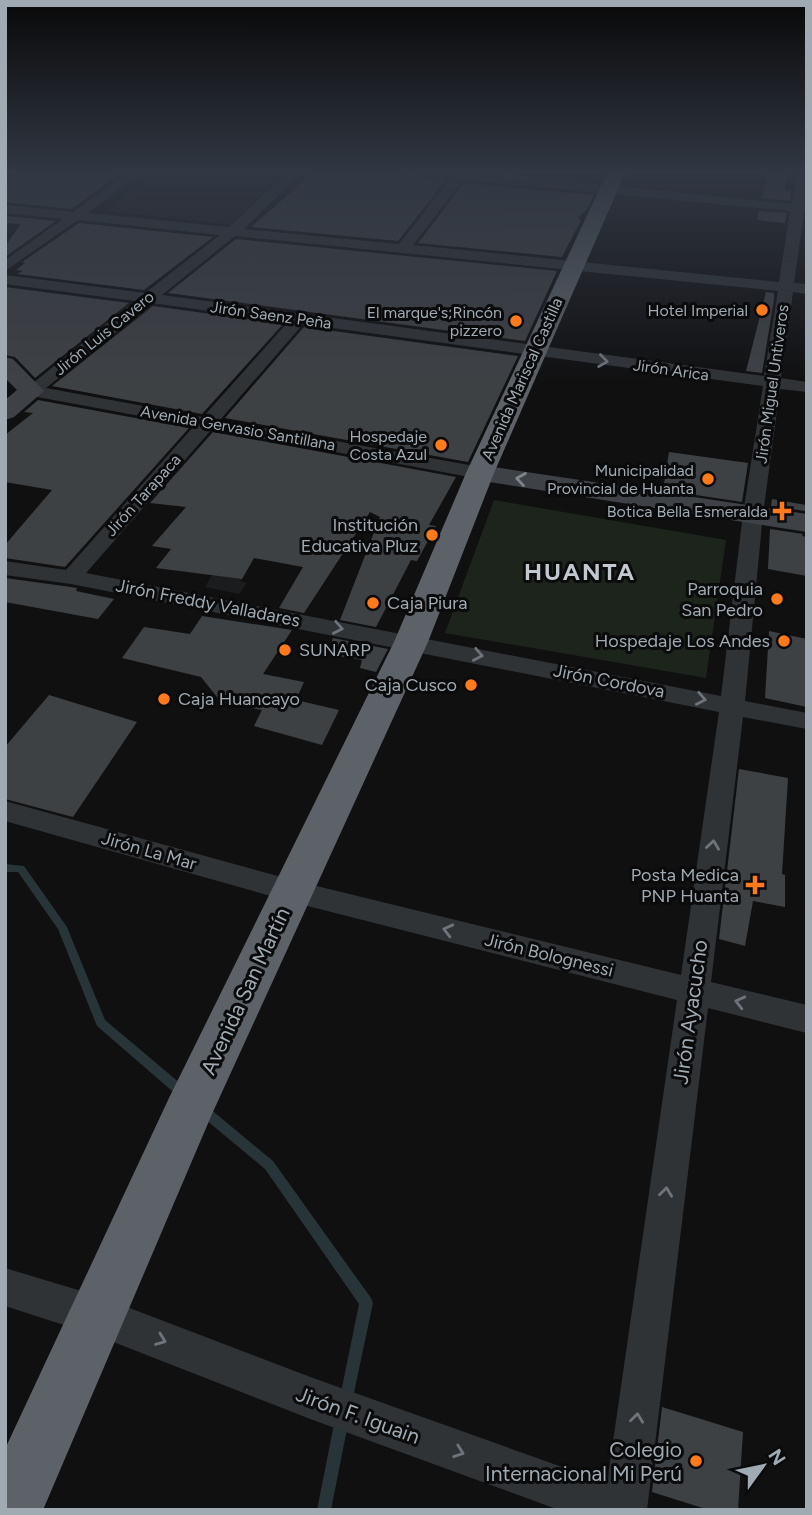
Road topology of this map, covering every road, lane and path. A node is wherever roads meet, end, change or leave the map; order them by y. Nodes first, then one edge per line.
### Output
1 (41, 242) edge
2 (219, 242) edge
3 (343, 242) edge
4 (408, 242) edge
5 (583, 242) edge
6 (795, 242) edge
7 (404, 247) junction
8 (572, 265) junction
9 (5, 267) edge
10 (5, 279) edge
11 (786, 286) junction
12 (807, 289) edge
13 (146, 298) junction
14 (300, 318) junction
15 (536, 352) junction
16 (5, 364) edge
17 (773, 384) junction
18 (807, 387) edge
19 (32, 391) junction
20 (5, 412) edge
21 (208, 422) junction
22 (480, 472) junction
23 (753, 514) junction
24 (807, 523) edge
25 (5, 568) edge
26 (71, 577) junction
27 (411, 642) junction
28 (732, 706) junction
29 (807, 721) edge
30 (5, 811) edge
31 (292, 891) junction
32 (692, 990) junction
33 (807, 1018) edge
34 (5, 1287) edge
35 (98, 1316) junction
36 (10, 1510) edge
37 (623, 1510) edge

1 - 9 street
2 - 13 street, Jirón Luis Cavero
3 - 7 street
4 - 7 street
5 - 8 highway, Avenida Mariscal Castilla
6 - 11 street, Jirón Miguel Untiveros
7 - 8 street
8 - 11 street
8 - 15 highway, Avenida Mariscal Castilla
10 - 13 street, Jirón Saenz Peña
11 - 12 street
11 - 17 street, Jirón Miguel Untiveros
13 - 14 street, Jirón Saenz Peña
13 - 19 street, Jirón Luis Cavero
14 - 15 street, Jirón Saenz Peña
14 - 21 street, Jirón Tarapaca
15 -> 17 street, Jirón Arica
15 - 22 highway, Avenida Mariscal Castilla
16 - 19 street
17 - 18 street, Jirón Arica
17 - 23 street, Jirón Miguel Untiveros
19 - 20 street, Jirón Luis Cavero
19 - 21 street, Avenida Gervasio Santillana
21 - 22 street, Avenida Gervasio Santillana
21 - 26 street, Jirón Tarapaca
23 -> 22 street
22 - 27 highway, Avenida San Martín
23 - 24 street
23 - 28 street, Jirón Ayacucho
25 - 26 street, Jirón Freddy Valladares
26 -> 27 street, Jirón Freddy Valladares
27 -> 28 street, Jirón Cordova
27 - 31 highway, Avenida San Martín
28 - 29 street, Jirón Cordova
32 -> 28 street, Jirón Ayacucho
30 - 31 street, Jirón La Mar
32 -> 31 street, Jirón Bolognessi
31 - 35 highway, Avenida San Martín
33 -> 32 street, Jirón Bolognessi
37 -> 32 street, Jirón Ayacucho
34 - 35 street, Jirón F. Iguain
35 - 36 highway, Avenida San Martín
35 -> 37 street, Jirón F. Iguain

